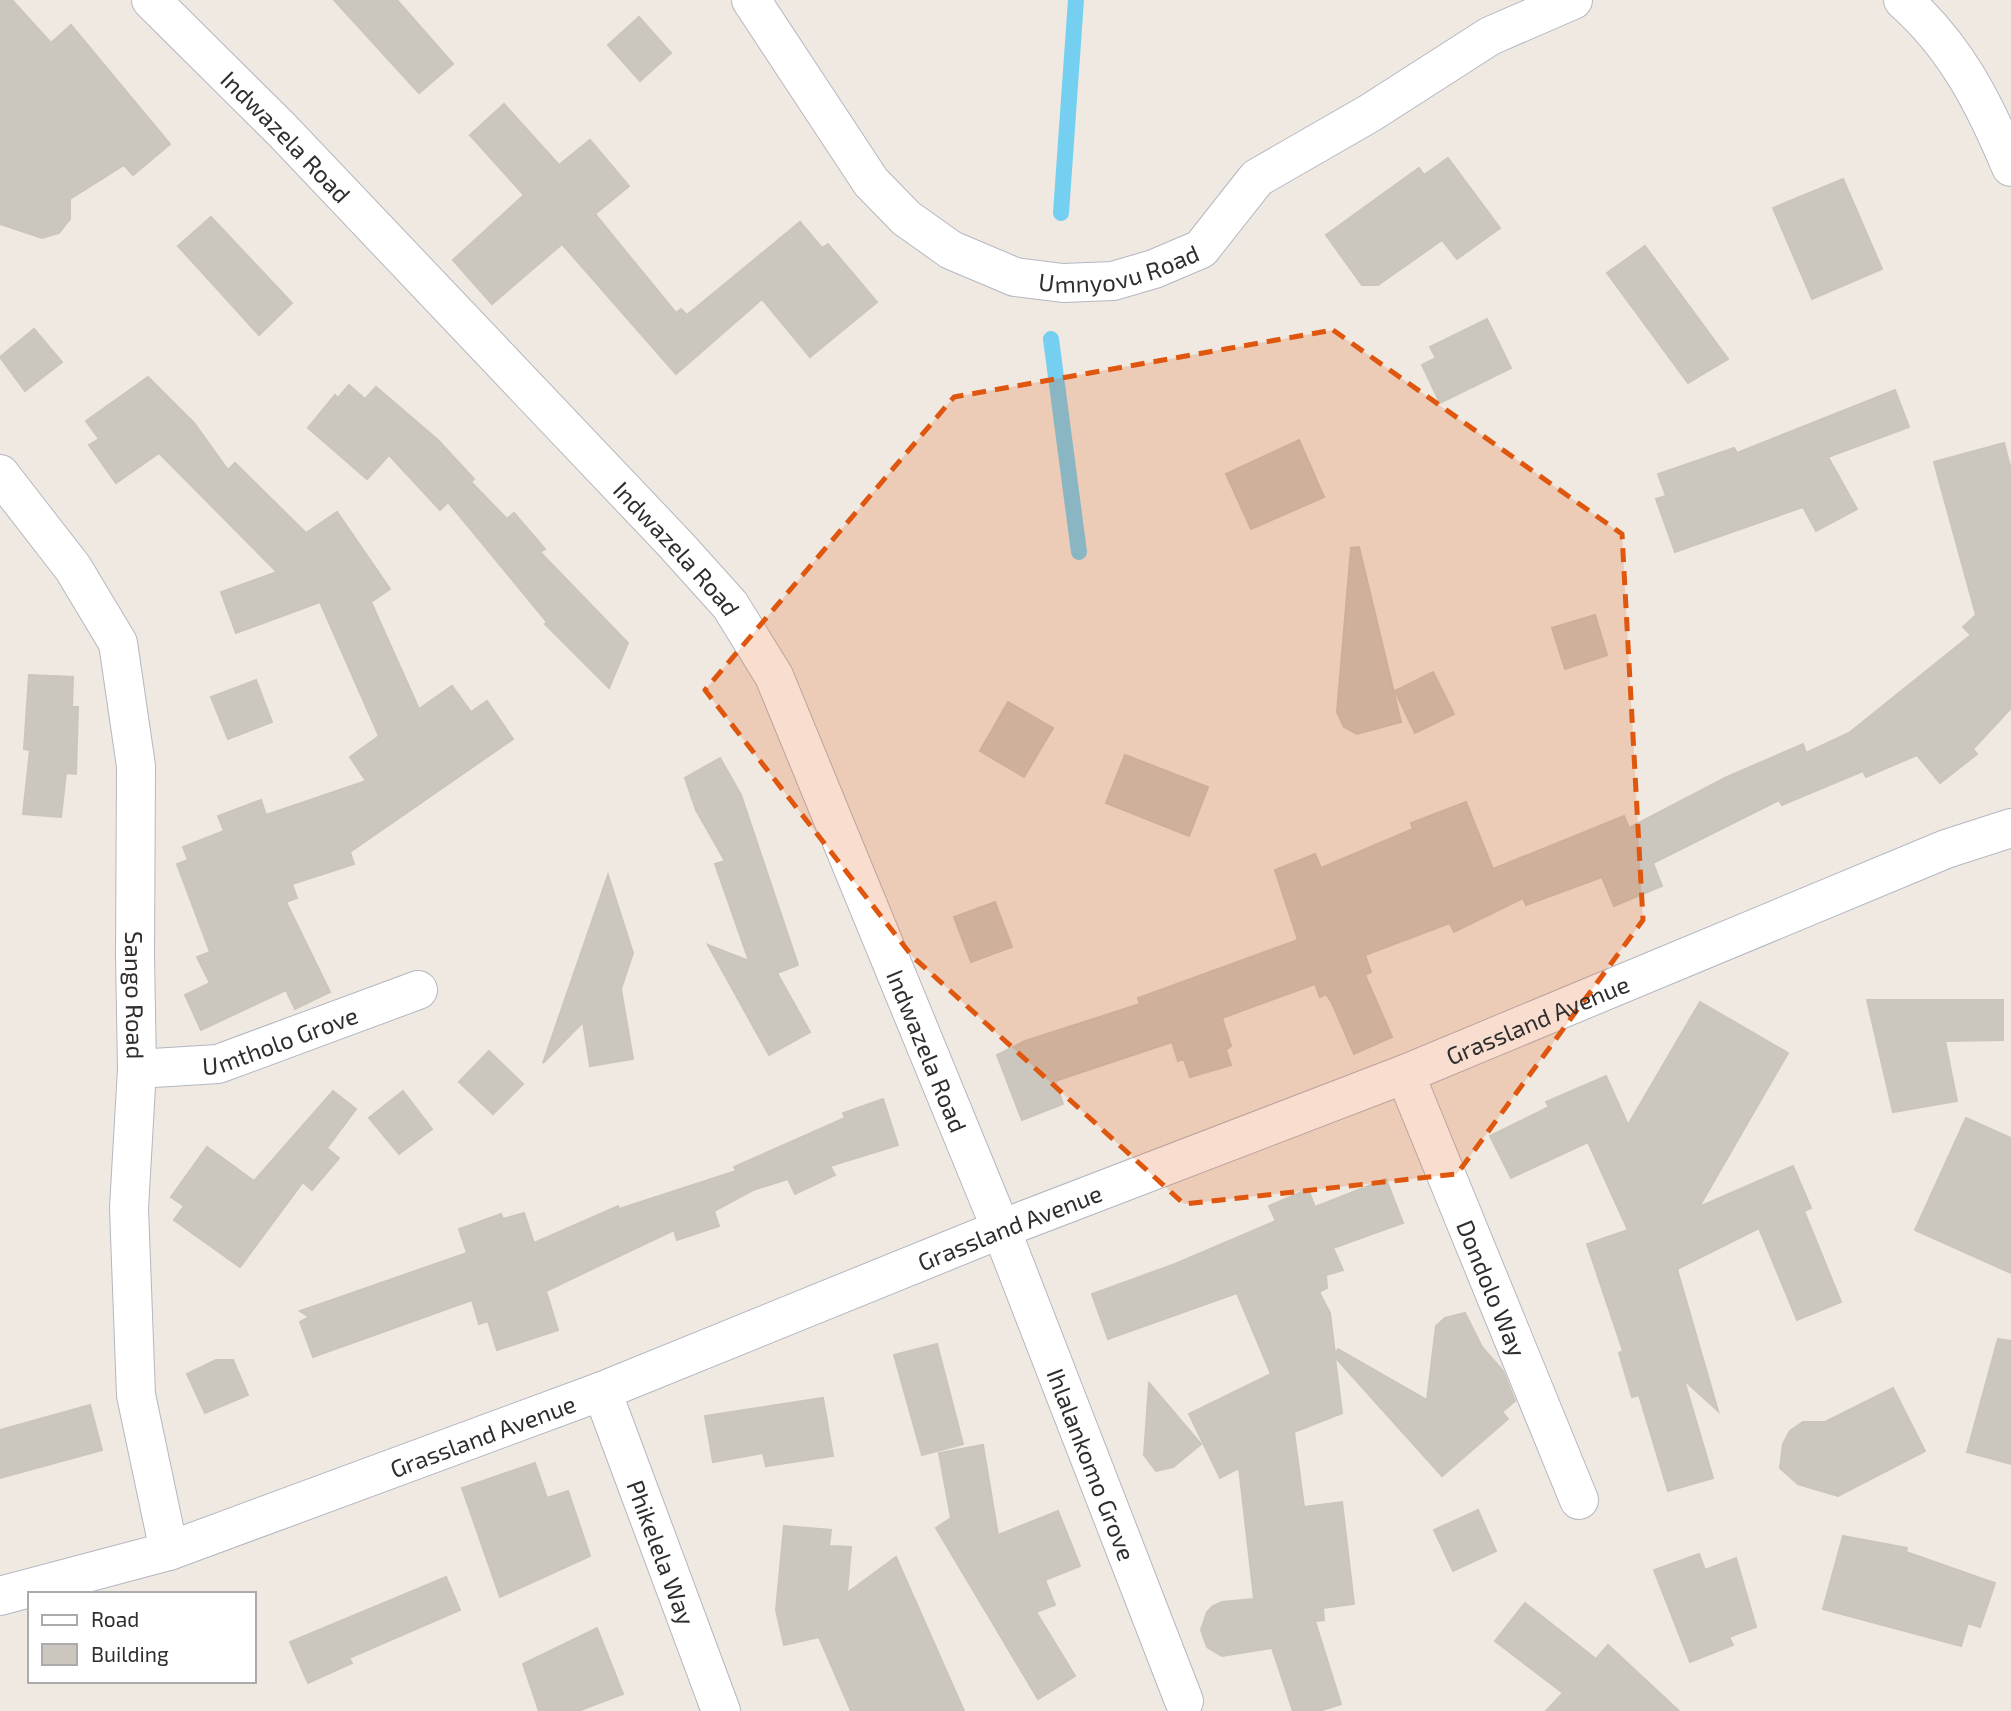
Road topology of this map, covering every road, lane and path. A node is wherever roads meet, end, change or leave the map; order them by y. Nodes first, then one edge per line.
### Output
1 (151, 0) edge
2 (751, 0) edge
3 (1573, 0) edge
4 (1903, 0) edge
5 (2011, 167) edge
6 (0, 474) edge
7 (2011, 828) edge
8 (418, 990) dead end
9 (137, 1069) junction
10 (1405, 1074) junction
11 (1001, 1229) junction
12 (602, 1391) junction
13 (1579, 1500) dead end
14 (169, 1551) junction
15 (0, 1596) edge
16 (1184, 1701) dead end
17 (721, 1711) edge

1 - 11 street, Indwazela Road
2 - 3 street, Umnyovu Road
4 - 5 street
6 - 9 street, Sango Road
7 - 10 street, Grassland Avenue
8 - 9 street, Umtholo Grove
9 - 14 street, Sango Road
10 - 11 street, Grassland Avenue
10 - 13 street, Dondolo Way
11 - 12 street, Grassland Avenue
11 - 16 street, Ihlalankomo Grove
12 - 14 street, Grassland Avenue
12 - 17 street, Phikelela Way
14 - 15 street, Grassland Avenue

